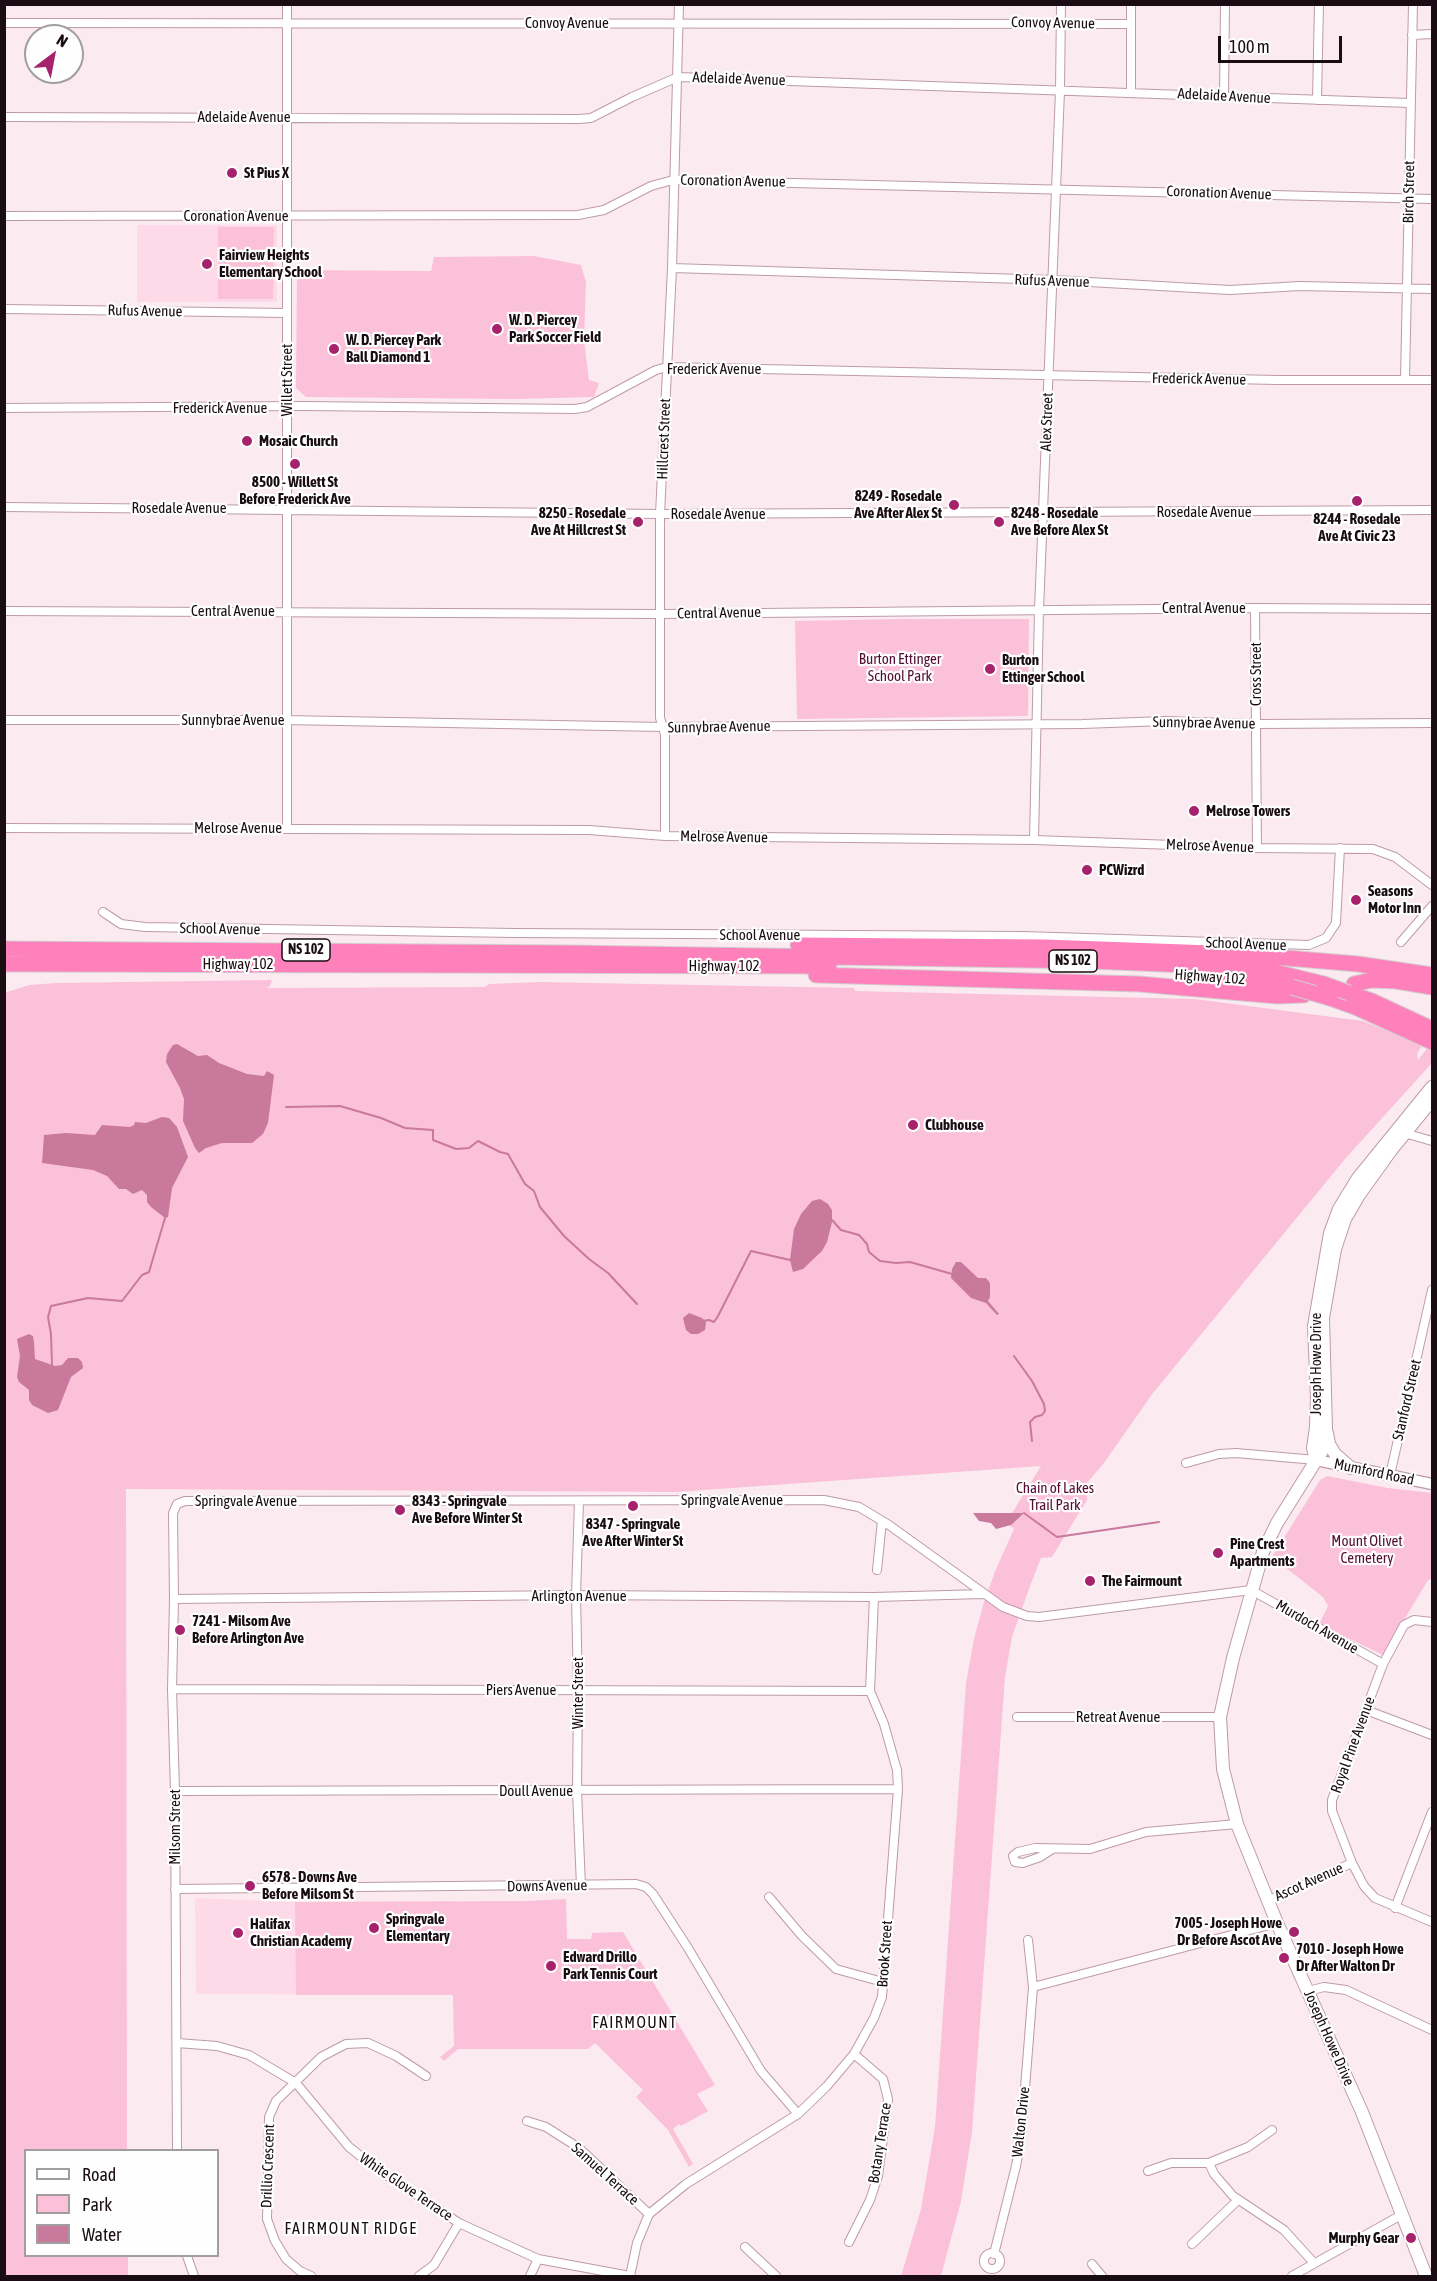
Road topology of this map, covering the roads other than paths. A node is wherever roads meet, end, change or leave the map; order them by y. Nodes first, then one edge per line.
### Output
1 (287, 4) edge
2 (679, 4) edge
3 (1061, 4) edge
4 (1131, 4) edge
5 (1225, 4) edge
6 (1319, 4) edge
7 (1413, 4) edge
8 (288, 22) junction
9 (4, 23) edge
10 (1061, 23) junction
11 (678, 24) junction
12 (1130, 24) junction
13 (1432, 34) edge
14 (1412, 35) junction
15 (678, 77) junction
16 (1060, 91) junction
17 (1131, 92) junction
18 (1224, 96) junction
19 (1317, 100) junction
20 (1409, 103) junction
21 (4, 117) edge
22 (288, 117) junction
23 (674, 180) junction
24 (1055, 189) junction
25 (1409, 199) junction
26 (1432, 199) edge
27 (4, 216) edge
28 (286, 216) junction
29 (672, 268) junction
30 (1054, 280) junction
31 (1407, 288) junction
32 (1432, 289) edge
33 (4, 309) edge
34 (286, 313) junction
35 (667, 367) junction
36 (1049, 376) junction
37 (1405, 379) junction
38 (1432, 380) edge
39 (288, 407) junction
40 (4, 408) edge
41 (4, 507) edge
42 (286, 508) junction
43 (1432, 510) edge
44 (1044, 513) junction
45 (660, 514) junction
46 (1255, 608) junction
47 (1432, 609) edge
48 (1039, 610) junction
49 (4, 611) edge
50 (285, 612) junction
51 (661, 614) junction
52 (4, 720) edge
53 (285, 720) junction
54 (1432, 723) edge
55 (1037, 724) junction
56 (1256, 724) junction
57 (663, 727) junction
58 (4, 828) edge
59 (287, 828) junction
60 (664, 836) junction
61 (1034, 840) junction
62 (1257, 848) junction
63 (1340, 848) junction
64 (1432, 885) edge
65 (1432, 906) edge
66 (103, 912) dead end
67 (4, 941) edge
68 (1401, 942) dead end
69 (40, 948) junction
70 (4, 949) edge
71 (571, 952) junction
72 (4, 964) edge
73 (101, 965) junction
74 (4, 970) edge
75 (1432, 975) edge
76 (1428, 987) edge
77 (1352, 988) junction
78 (1327, 991) junction
79 (1390, 1016) junction
80 (1432, 1029) edge
81 (1432, 1042) edge
82 (1432, 1087) edge
83 (1432, 1100) edge
84 (1401, 1131) junction
85 (1432, 1141) edge
86 (1432, 1290) edge
87 (1430, 1313) edge
88 (1326, 1430) junction
89 (1316, 1460) junction
90 (1186, 1463) dead end
91 (1351, 1468) junction
92 (1390, 1475) junction
93 (1432, 1484) edge
94 (579, 1501) junction
95 (177, 1504) joint
96 (882, 1521) junction
97 (877, 1570) dead end
98 (1251, 1590) junction
99 (984, 1594) junction
100 (576, 1595) junction
101 (874, 1597) junction
102 (174, 1599) junction
103 (1432, 1622) edge
104 (1383, 1664) junction
105 (172, 1689) junction
106 (578, 1690) junction
107 (870, 1691) junction
108 (1366, 1710) junction
109 (1017, 1717) dead end
110 (1220, 1717) junction
111 (1432, 1735) edge
112 (898, 1789) junction
113 (175, 1791) junction
114 (577, 1791) junction
115 (1432, 1812) edge
116 (1237, 1824) junction
117 (1051, 1850) dead end
118 (1352, 1863) junction
119 (581, 1886) junction
120 (175, 1889) junction
121 (769, 1898) dead end
122 (1268, 1901) junction
123 (1395, 1908) junction
124 (1432, 1922) edge
125 (1277, 1923) junction
126 (1028, 1940) dead end
127 (883, 1982) junction
128 (1033, 1987) junction
129 (1308, 1991) junction
130 (1432, 2030) edge
131 (177, 2043) junction
132 (854, 2054) junction
133 (426, 2076) dead end
134 (296, 2083) junction
135 (798, 2114) junction
136 (528, 2121) dead end
137 (1272, 2130) dead end
138 (177, 2149) edge
139 (1209, 2163) junction
140 (1148, 2170) dead end
141 (1238, 2200) junction
142 (649, 2214) junction
143 (1404, 2214) junction
144 (459, 2223) junction
145 (849, 2242) dead end
146 (1192, 2244) dead end
147 (745, 2247) dead end
148 (994, 2254) dead end
149 (187, 2257) edge
150 (537, 2259) junction
151 (1314, 2263) junction
152 (1092, 2264) dead end
153 (630, 2276) edge
154 (195, 2277) edge
155 (311, 2277) edge
156 (419, 2277) edge
157 (530, 2277) edge
158 (776, 2277) edge
159 (1102, 2277) edge
160 (1292, 2277) edge
161 (1426, 2277) edge

1 - 8 street, Willett Street
2 - 11 street, Hillcrest Street
3 - 10 street, Alex Street
4 - 12 street
5 - 18 street
6 - 19 street
7 - 14 street, Birch Street
8 - 9 street, Convoy Avenue
8 - 11 street, Convoy Avenue
8 - 22 street, Willett Street
10 - 11 street, Convoy Avenue
10 - 12 street, Convoy Avenue
10 - 16 street, Alex Street
11 - 15 street, Hillcrest Street
12 - 17 street
13 - 14 street
14 - 20 street, Birch Street
15 - 16 street, Adelaide Avenue
15 - 22 street, Adelaide Avenue
15 - 23 street, Hillcrest Street
16 - 17 street, Adelaide Avenue
16 - 24 street, Alex Street
17 - 18 street, Adelaide Avenue
18 - 19 street, Adelaide Avenue
19 - 20 street, Adelaide Avenue
20 - 25 street, Birch Street
21 - 22 street, Adelaide Avenue
22 - 28 street, Willett Street
23 - 24 street, Coronation Avenue
23 - 28 street, Coronation Avenue
23 - 29 street, Hillcrest Street
24 - 25 street, Coronation Avenue
24 - 30 street, Alex Street
25 - 26 street, Coronation Avenue
25 - 31 street, Birch Street
27 - 28 street, Coronation Avenue
28 - 34 street, Willett Street
29 - 30 street, Rufus Avenue
29 - 35 street, Hillcrest Street
30 - 31 street, Rufus Avenue
30 - 36 street, Alex Street
31 - 32 street, Rufus Avenue
31 - 37 street, Birch Street
33 - 34 street, Rufus Avenue
34 - 39 street, Willett Street
35 - 36 street, Frederick Avenue
35 - 39 street, Frederick Avenue
35 - 45 street, Hillcrest Street
36 - 37 street, Frederick Avenue
36 - 44 street, Alex Street
37 - 38 street, Frederick Avenue
39 - 40 street, Frederick Avenue
39 - 42 street, Willett Street
41 - 42 street, Rosedale Avenue
42 - 45 street, Rosedale Avenue
42 - 50 street, Willett Street
43 - 44 street, Rosedale Avenue
44 - 45 street, Rosedale Avenue
44 - 48 street, Alex Street
45 - 51 street, Hillcrest Street
46 - 47 street, Central Avenue
46 - 48 street, Central Avenue
46 - 56 street, Cross Street
48 - 51 street, Central Avenue
48 - 55 street, Alex Street
49 - 50 street, Central Avenue
50 - 51 street, Central Avenue
50 - 53 street, Willett Street
51 - 57 street, Hillcrest Street
52 - 53 street, Sunnybrae Avenue
53 - 57 street, Sunnybrae Avenue
53 - 59 street, Willett Street
54 - 56 street, Sunnybrae Avenue
55 - 56 street, Sunnybrae Avenue
55 - 57 street, Sunnybrae Avenue
55 - 61 street, Alex Street
56 - 62 street, Cross Street
57 - 60 street, Hillcrest Street
58 - 59 street, Melrose Avenue
59 - 60 street, Melrose Avenue
60 - 61 street, Melrose Avenue
61 - 62 street, Melrose Avenue
62 - 63 street, Melrose Avenue
63 - 64 street, Melrose Avenue
63 - 66 street, School Avenue
65 - 68 street
67 - 69 highway
69 - 70 highway, Highway 102 / NS 102
69 - 71 highway, Highway 102 / NS 102
71 - 75 highway
71 - 78 highway, Highway 102 / NS 102
72 - 73 highway, Highway 102 / NS 102
73 - 74 highway
73 - 78 highway, Highway 102 / NS 102, bridge
76 - 77 highway
77 - 78 highway, Highway 102 / NS 102, bridge
77 - 79 highway, Highway 102 / NS 102
78 - 79 highway, Highway 102 / NS 102
79 - 80 highway, Highway 102 / NS 102
79 - 81 highway, Highway 102 / NS 102
82 - 84 main road, Joseph Howe Drive
83 - 84 main road, Joseph Howe Drive
84 - 85 street
84 - 88 main road, Joseph Howe Drive
84 - 89 main road, Joseph Howe Drive
86 - 87 street, Stanford Street
87 - 92 street, Stanford Street
88 - 89 main road, Joseph Howe Drive
88 - 91 main road
89 - 90 street
89 - 91 street, Mumford Road
89 - 98 main road, Joseph Howe Drive
91 - 92 street, Mumford Road
92 - 93 street, Mumford Road
94 - 95 street, Springvale Avenue
94 - 96 street, Springvale Avenue
94 - 100 street, Winter Street
95 - 102 street, Milsom Street
96 - 97 street
96 - 99 street, Springvale Avenue
98 - 99 street, Springvale Avenue
98 - 104 street, Murdoch Avenue
98 - 110 main road, Joseph Howe Drive
99 - 101 street, Arlington Avenue
100 - 101 street, Arlington Avenue
100 - 102 street, Arlington Avenue
100 - 106 street, Winter Street
101 - 107 street, Brook Street
102 - 105 street, Milsom Street
103 - 104 street, Royal Pine Avenue
104 - 108 street, Royal Pine Avenue
105 - 106 street, Piers Avenue
105 - 113 street, Milsom Street
106 - 107 street, Piers Avenue
106 - 114 street, Winter Street
107 - 112 street, Brook Street
108 - 111 street
108 - 118 street, Royal Pine Avenue
109 - 110 street, Retreat Avenue
110 - 116 main road, Joseph Howe Drive
112 - 114 street, Doull Avenue
112 - 127 street, Brook Street
113 - 114 street, Doull Avenue
113 - 120 street, Milsom Street
114 - 119 street, Winter Street
115 - 123 street
116 - 117 street
116 - 122 main road, Joseph Howe Drive
118 - 122 street, Ascot Avenue
118 - 123 street, Royal Pine Avenue
119 - 120 street, Downs Avenue
119 - 135 street, Downs Avenue
120 - 131 street, Milsom Street
121 - 127 street
122 - 125 main road, Joseph Howe Drive
123 - 124 street, Royal Pine Avenue
125 - 128 street
125 - 129 main road, Joseph Howe Drive
126 - 128 street, Walton Drive
127 - 132 street, Brook Street
128 - 148 street, Walton Drive
129 - 130 street
129 - 143 main road, Joseph Howe Drive
131 - 134 street, White Glove Terrace
131 - 138 street, Milsom Street
132 - 135 street, Brook Street
132 - 145 street, Botany Terrace
133 - 134 street, Drillio Crescent
134 - 144 street, White Glove Terrace
134 - 155 street, Drillio Crescent
135 - 142 street, Brook Street
136 - 142 street, Samuel Terrace
137 - 139 street
139 - 140 street
139 - 141 street
141 - 146 street
141 - 151 street
142 - 153 street, Brook Street
143 - 151 street
143 - 161 main road, Joseph Howe Drive
144 - 150 street, White Glove Terrace
144 - 156 street
147 - 158 street
149 - 154 street
150 - 153 street, White Glove Terrace
150 - 157 street
151 - 160 street
152 - 159 street

